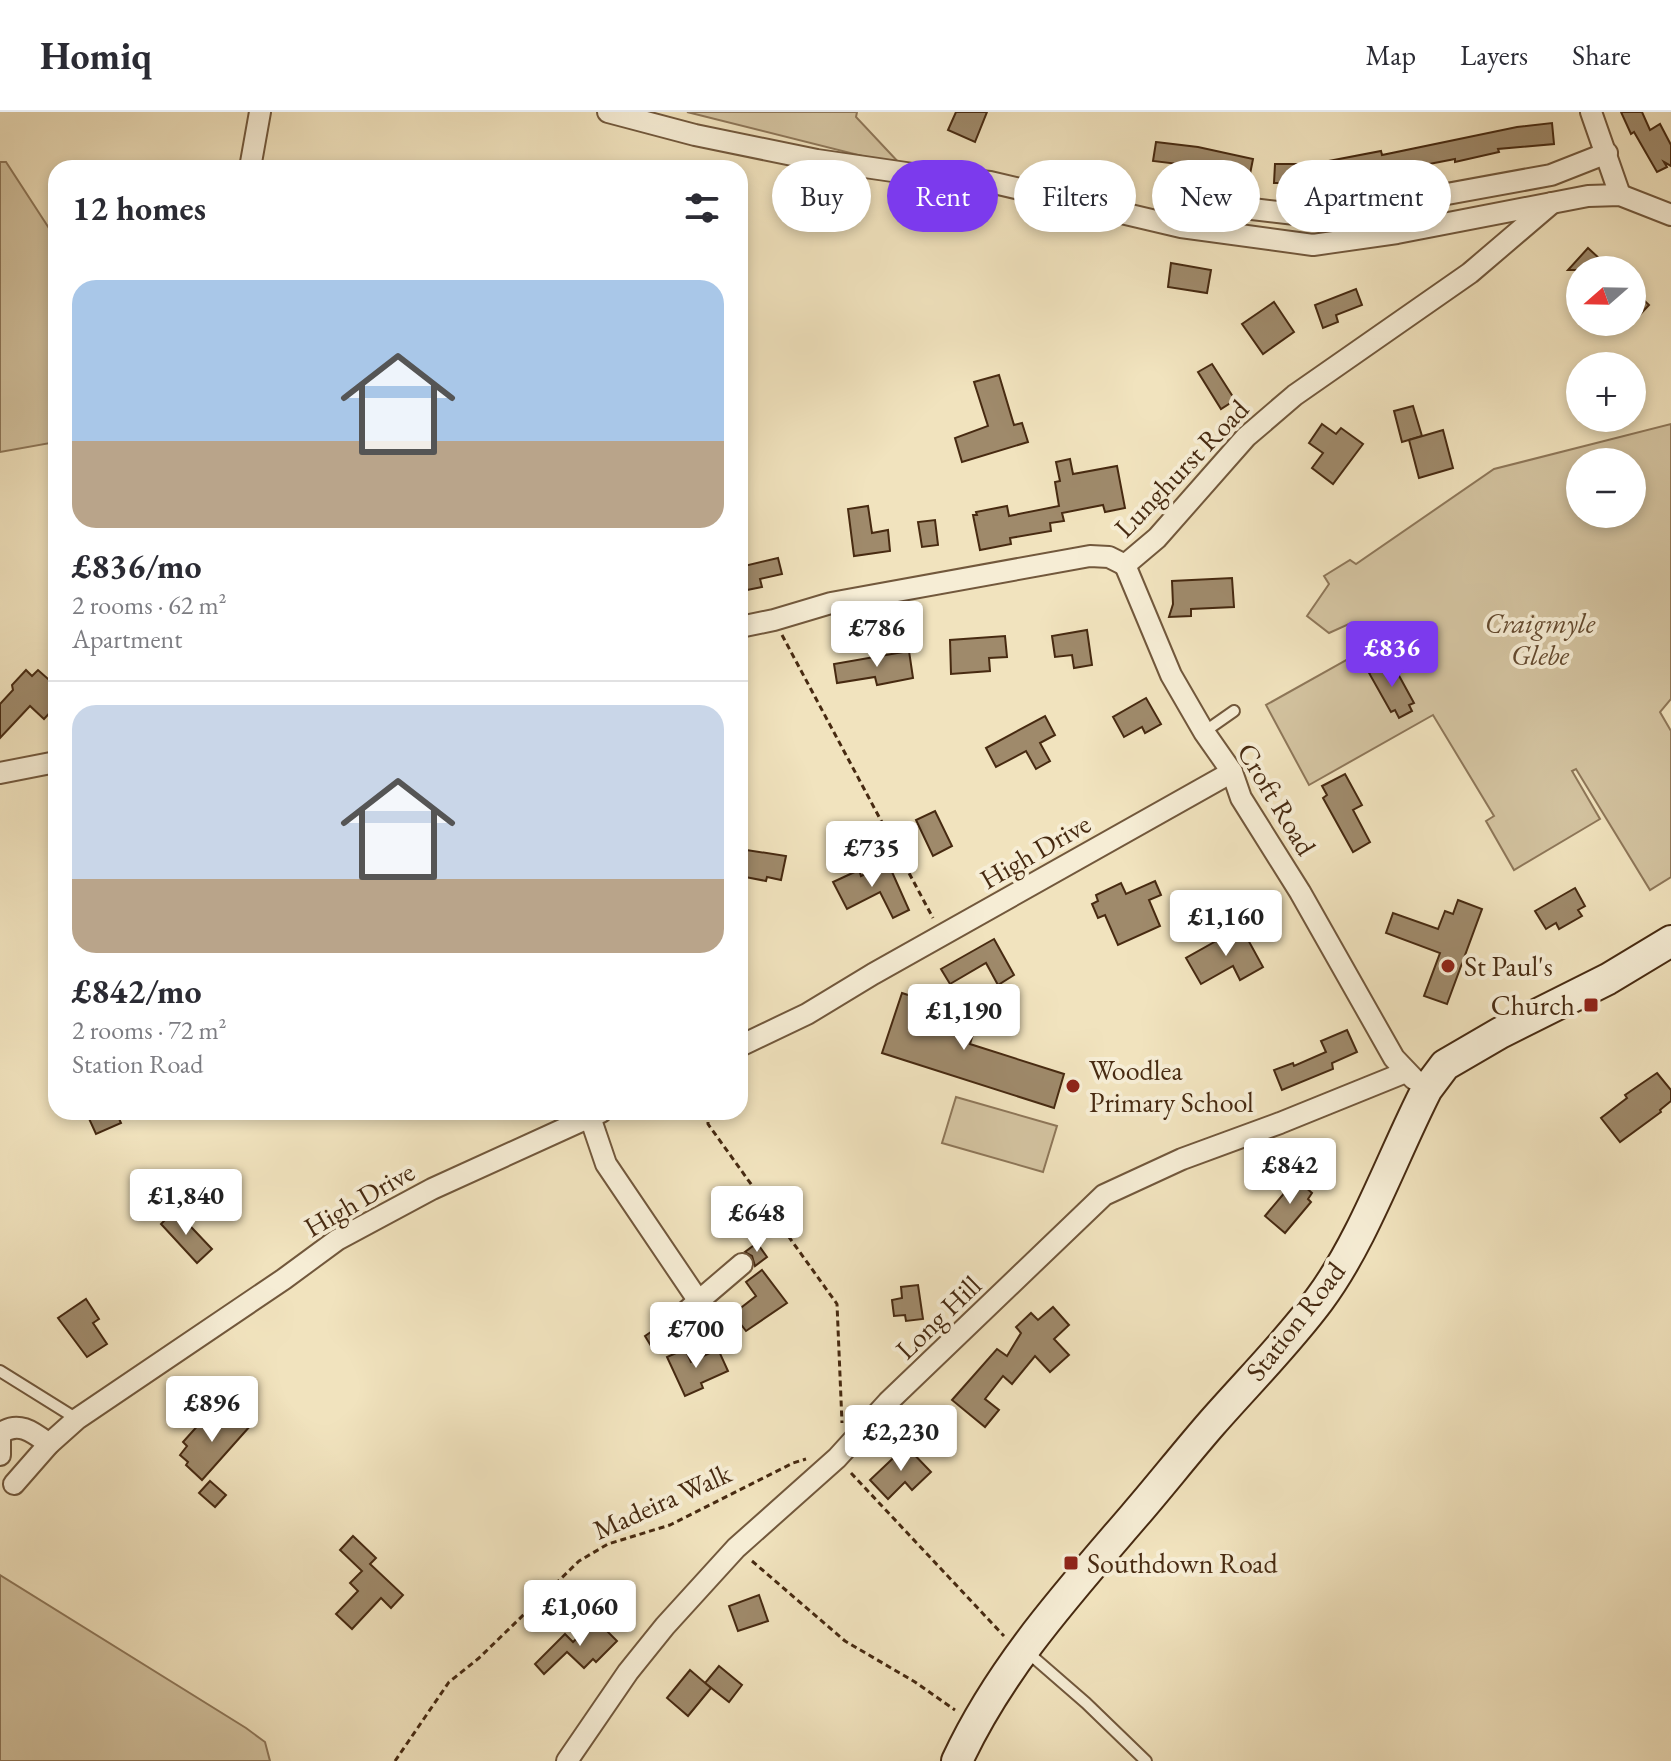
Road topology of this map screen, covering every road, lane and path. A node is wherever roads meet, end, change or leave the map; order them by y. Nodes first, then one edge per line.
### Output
1 (260, 112) edge
2 (608, 112) edge
3 (1591, 112) edge
4 (1607, 153) junction
5 (251, 160) edge
6 (1620, 195) junction
7 (1553, 202) junction
8 (1260, 210) edge
9 (1671, 215) edge
10 (1125, 565) junction
11 (774, 620) junction
12 (748, 625) edge
13 (1234, 711) dead end
14 (1204, 732) junction
15 (48, 764) edge
16 (1232, 772) junction
17 (0, 773) edge
18 (942, 936) junction
19 (1671, 941) edge
20 (748, 1042) edge
21 (1416, 1080) junction
22 (582, 1120) edge
23 (596, 1120) edge
24 (708, 1120) edge
25 (742, 1264) dead end
26 (700, 1303) junction
27 (667, 1328) dead end
28 (0, 1371) edge
29 (77, 1419) junction
30 (0, 1435) edge
31 (49, 1444) junction
32 (0, 1455) edge
33 (840, 1455) junction
34 (14, 1484) dead end
35 (736, 1548) junction
36 (1022, 1651) junction
37 (974, 1724) junction
38 (395, 1761) edge
39 (567, 1761) edge
40 (957, 1761) edge
41 (1146, 1761) edge

1 - 5 street
2 - 7 street
3 - 4 street
4 - 6 street
4 - 8 street
6 - 7 street
6 - 9 street
7 - 10 street, Lunghurst Road
10 - 11 street, Lunghurst Road
10 - 14 street, Croft Road
11 - 12 street, Lunghurst Road
11 - 18 path
13 - 14 lane
14 - 16 street, Croft Road
15 - 17 street
16 - 18 street, High Drive
16 - 21 street, Croft Road
18 - 20 street, High Drive
19 - 21 street, Station Road
21 - 33 street, Long Hill
21 - 36 street, Station Road
22 - 29 street, High Drive
23 - 26 street
24 - 33 path
25 - 26 street
26 - 27 street
28 - 29 lane
29 - 31 street, High Drive
30 - 31 street
30 - 32 street
31 - 34 street, High Drive
33 - 35 street, Long Hill
33 - 36 path
33 - 38 path, Madeira Walk
35 - 37 path
35 - 39 street, Long Hill
36 - 37 street, Station Road
36 - 41 lane
37 - 40 street, Station Road

